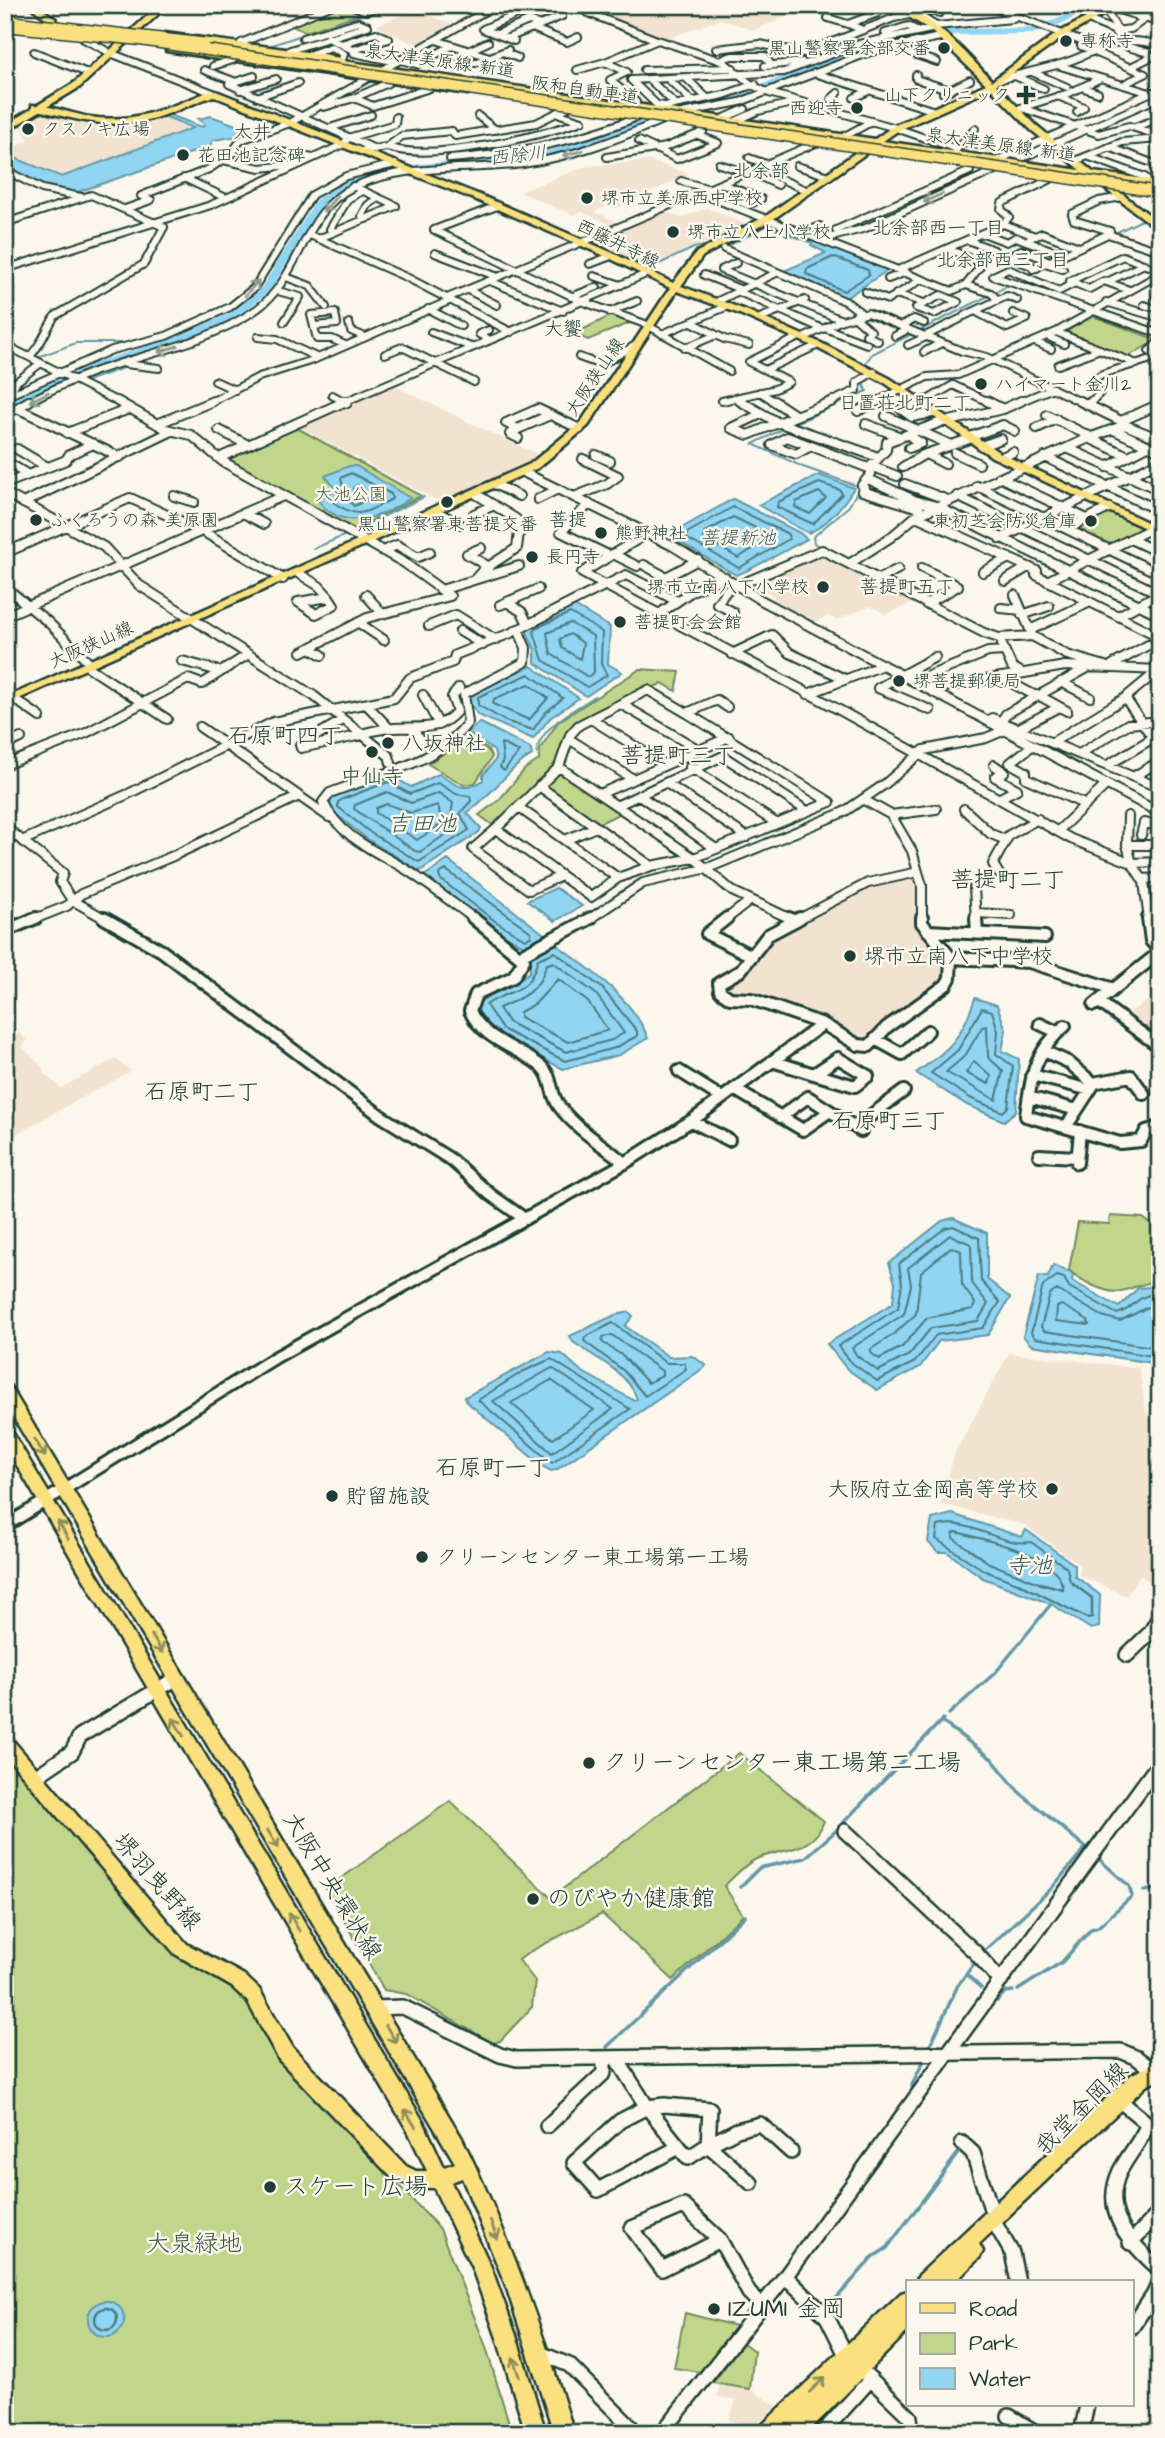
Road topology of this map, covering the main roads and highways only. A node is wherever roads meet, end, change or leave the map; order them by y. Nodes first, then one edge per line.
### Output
1 (32, 5) edge
2 (158, 5) edge
3 (164, 5) edge
4 (892, 5) edge
5 (1108, 8) edge
6 (52, 22) junction
7 (5, 24) edge
8 (133, 31) junction
9 (42, 33) junction
10 (171, 37) junction
11 (122, 42) junction
12 (204, 47) junction
13 (110, 52) junction
14 (348, 57) junction
15 (386, 68) junction
16 (368, 78) junction
17 (995, 83) junction
18 (434, 88) junction
19 (487, 88) junction
20 (532, 94) junction
21 (38, 108) junction
22 (5, 126) edge
23 (875, 142) junction
24 (863, 150) junction
25 (1093, 174) junction
26 (1109, 187) junction
27 (1160, 190) edge
28 (1160, 228) edge
29 (674, 288) junction
30 (1157, 528) edge
31 (9, 700) edge
32 (5, 1390) edge
33 (5, 1432) edge
34 (5, 1744) edge
35 (1158, 2072) edge
36 (467, 2167) junction
37 (442, 2178) junction
38 (996, 2223) junction
39 (928, 2280) edge
40 (944, 2280) edge
41 (906, 2303) edge
42 (906, 2319) edge
43 (858, 2368) junction
44 (536, 2433) edge
45 (564, 2433) edge
46 (768, 2433) edge
47 (793, 2433) edge

1 - 6 main road
2 - 8 highway
3 - 8 highway
4 - 17 main road
5 - 17 main road, 大阪狭山線
6 - 7 main road
6 - 8 main road
6 - 9 main road
7 - 9 main road
7 - 10 main road, bridge
7 - 12 main road, 泉大津美原線 新道, bridge
7 - 19 highway, 阪和自動車道, bridge
7 - 20 highway, 阪和自動車道, bridge
8 - 10 main road
8 - 11 highway
9 - 11 main road
10 - 12 highway, bridge
10 - 14 highway
10 - 14 main road
11 - 12 main road
11 - 13 highway
12 - 14 highway
12 - 15 main road, 泉大津美原線 新道
12 - 16 main road, 泉大津美原線 新道
12 - 16 main road
12 - 18 highway, bridge
13 - 21 highway
13 - 21 highway
14 - 15 main road
14 - 19 highway, bridge
15 - 20 main road, 泉大津美原線 新道
16 - 18 main road, 泉大津美原線 新道
16 - 18 main road
17 - 23 main road, 大阪狭山線
17 - 25 main road
18 - 20 highway, bridge
18 - 24 main road, 泉大津美原線 新道, bridge
19 - 27 highway, 阪和自動車道, bridge
20 - 23 main road, 泉大津美原線 新道
20 - 27 highway, 阪和自動車道, bridge
21 - 22 highway
21 - 29 main road, 西藤井寺線
23 - 24 main road, 大阪狭山線
23 - 25 main road, 泉大津美原線 新道
24 - 26 main road, 泉大津美原線 新道
24 - 29 main road, 大阪狭山線
25 - 26 main road
25 - 27 main road, 泉大津美原線 新道
26 - 27 main road, 泉大津美原線 新道
26 - 28 main road
29 - 30 main road, 西藤井寺線
29 - 31 main road, 大阪狭山線
32 -> 36 main road, 大阪中央環状線
37 -> 33 main road
34 - 37 main road, 堺羽曳野線
35 - 38 main road, 我堂金岡線
35 - 38 main road, 我堂金岡線
36 - 37 main road, 堺羽曳野線
36 -> 45 main road, 大阪中央環状線
44 -> 37 main road
38 - 39 main road, 我堂金岡線
38 - 40 main road, 我堂金岡線
41 - 43 main road
42 - 43 main road
46 -> 43 main road
43 - 47 main road

